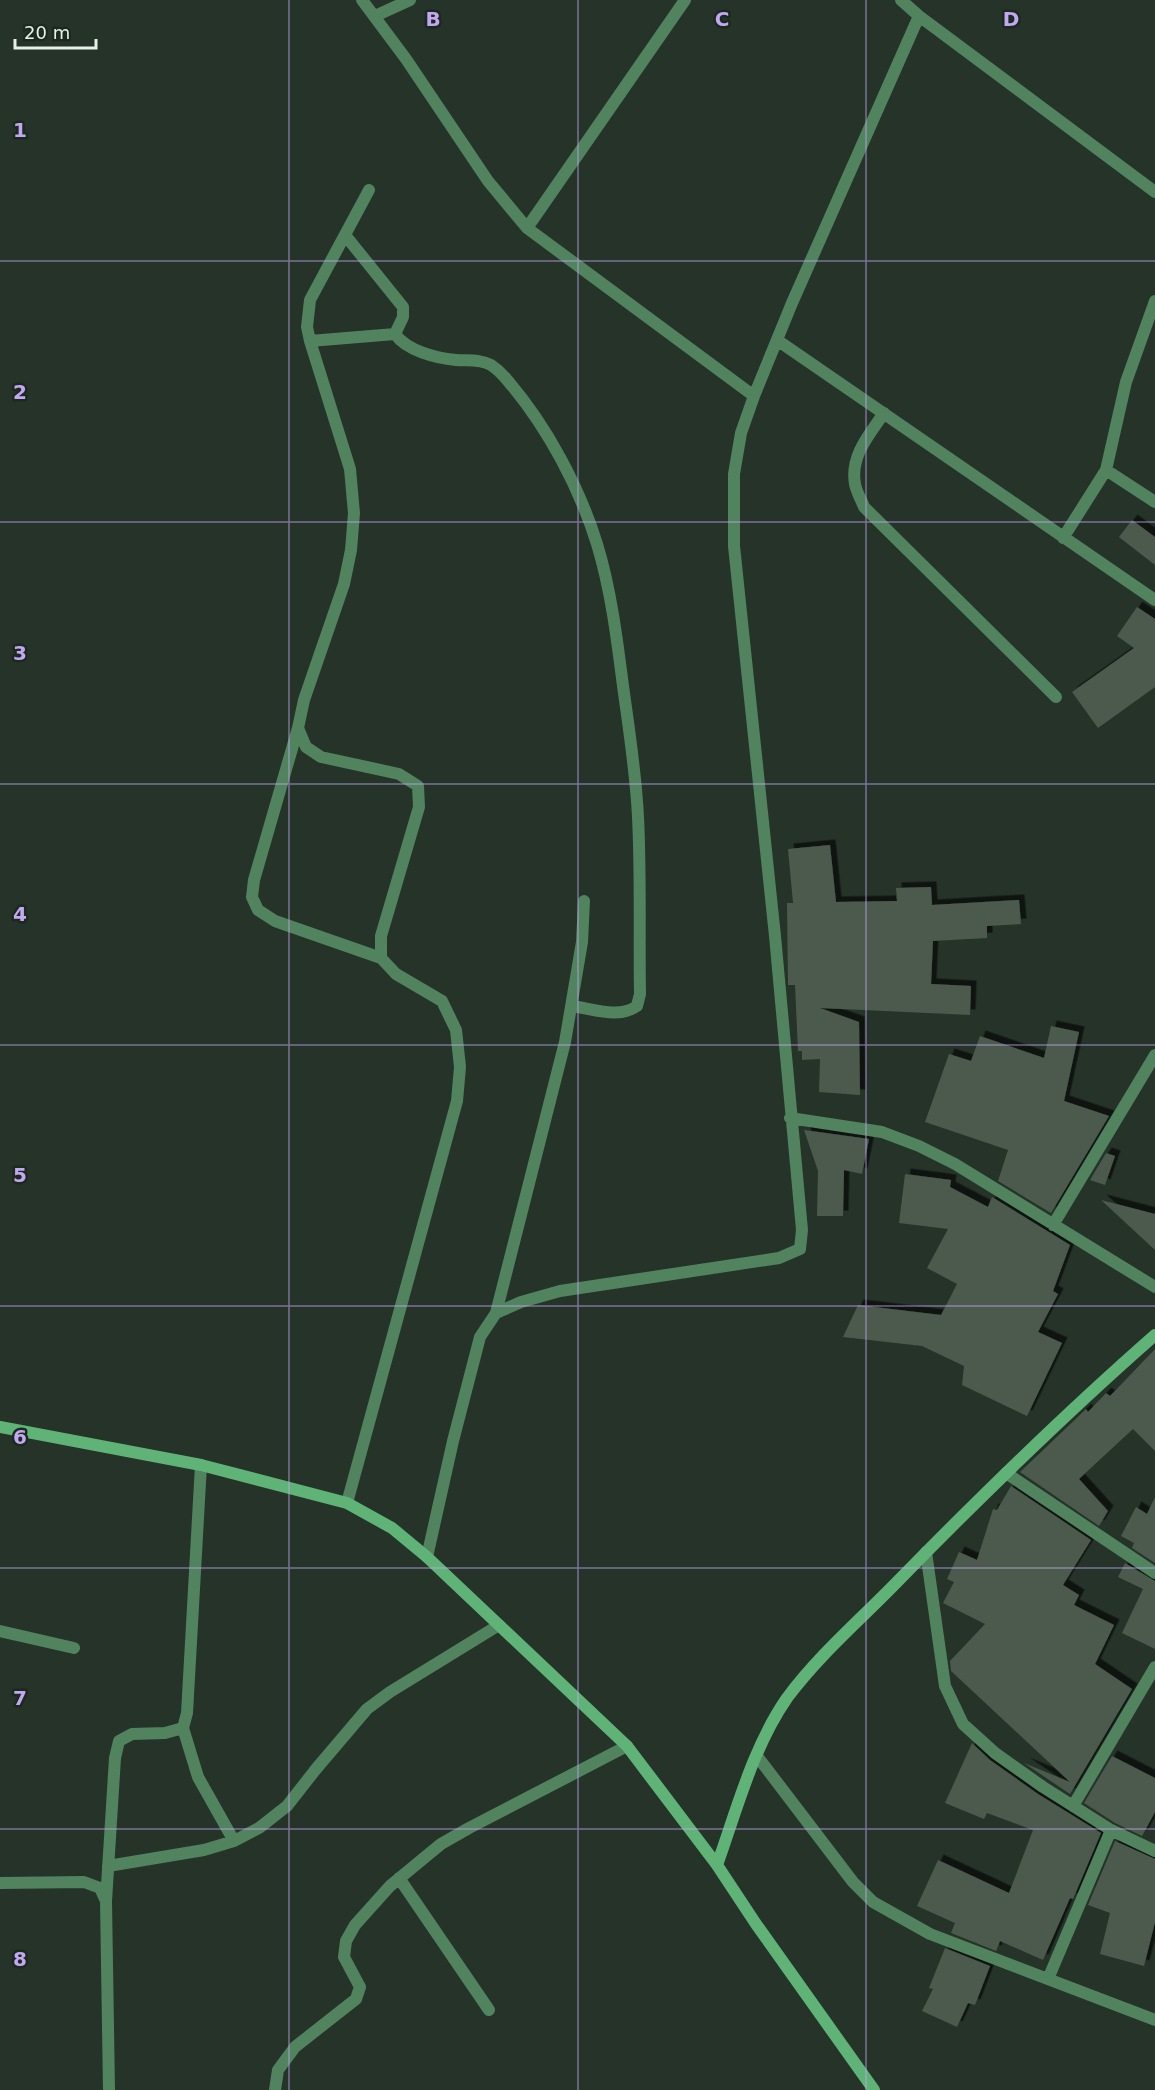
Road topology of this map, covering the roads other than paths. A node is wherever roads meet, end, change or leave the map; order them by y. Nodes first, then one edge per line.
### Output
1 (362, 0) edge
2 (410, 0) edge
3 (685, 0) edge
4 (901, 0) edge
5 (375, 16) junction
6 (919, 16) junction
7 (369, 190) dead end
8 (1155, 192) edge
9 (527, 228) junction
10 (345, 235) junction
11 (1155, 301) edge
12 (395, 334) junction
13 (777, 340) junction
14 (310, 341) junction
15 (754, 396) junction
16 (884, 413) junction
17 (1106, 470) junction
18 (1155, 502) edge
19 (1063, 538) junction
20 (1155, 600) edge
21 (1056, 697) dead end
22 (298, 728) junction
23 (584, 901) dead end
24 (381, 958) junction
25 (572, 1006) junction
26 (1155, 1055) edge
27 (790, 1118) junction
28 (1053, 1225) junction
29 (1155, 1287) edge
30 (496, 1313) junction
31 (1155, 1335) edge
32 (0, 1427) edge
33 (201, 1465) junction
34 (1006, 1473) junction
35 (347, 1503) junction
36 (926, 1552) junction
37 (427, 1557) junction
38 (1155, 1573) edge
39 (499, 1625) junction
40 (0, 1631) edge
41 (74, 1648) dead end
42 (1155, 1667) edge
43 (183, 1728) junction
44 (627, 1746) junction
45 (757, 1756) junction
46 (1073, 1806) junction
47 (1111, 1830) junction
48 (234, 1841) junction
49 (1155, 1851) edge
50 (717, 1865) junction
51 (108, 1866) junction
52 (399, 1878) junction
53 (0, 1882) edge
54 (106, 1901) junction
55 (1048, 1979) junction
56 (489, 2010) dead end
57 (1155, 2020) edge
58 (109, 2090) edge
59 (275, 2090) edge
60 (874, 2090) edge

1 - 5 street
2 - 5 street
3 - 9 street
4 - 6 street
5 - 9 street
6 - 8 street
6 - 13 street
7 - 10 street
9 - 15 street
10 - 12 street
10 - 14 street
11 - 17 street
12 - 14 street
12 - 25 street
13 - 15 street
13 - 16 street
14 - 22 street
15 - 27 street
16 - 19 street
16 - 21 street
17 - 18 street
17 - 19 street
19 - 20 street
22 - 24 street
22 - 24 street
23 - 25 street
24 - 35 street
25 - 30 street
26 - 28 street
27 - 28 street
27 - 30 street
28 - 29 street
30 - 37 street
31 - 34 street
32 - 33 street
33 - 35 street
33 - 43 street
34 - 36 street
34 - 38 street
35 - 37 street
36 - 45 street
36 - 46 street
37 - 39 street
39 - 44 street
39 - 48 street
40 - 41 street
42 - 46 street
43 - 48 street
43 - 51 street
44 - 50 street
44 - 52 street
45 - 50 street
45 - 55 street
46 - 47 street
47 - 49 street
47 - 55 street
48 - 51 street
50 - 60 street
51 - 54 street
52 - 56 street
52 - 59 street
53 - 54 street
54 - 58 street
55 - 57 street

